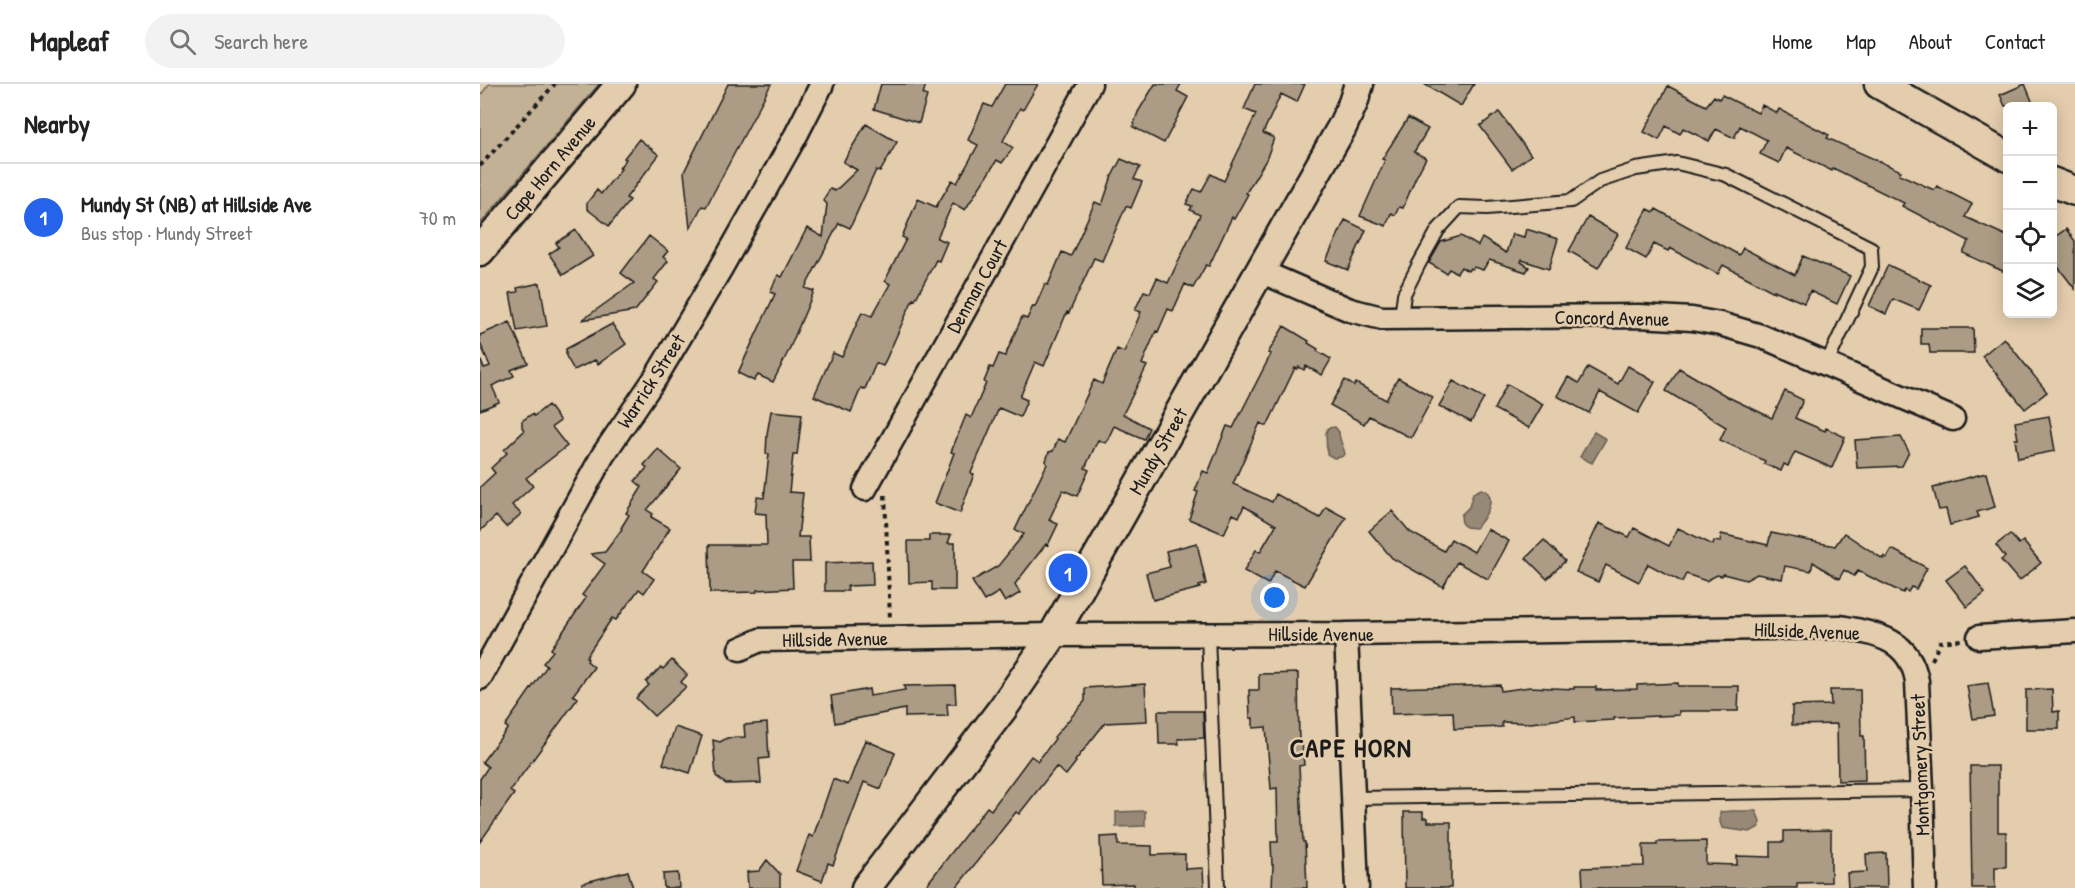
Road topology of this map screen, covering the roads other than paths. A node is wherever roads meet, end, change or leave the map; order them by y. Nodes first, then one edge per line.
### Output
1 (621, 84) edge
2 (822, 84) edge
3 (1090, 84) edge
4 (1359, 84) edge
5 (1879, 84) edge
6 (2005, 156) edge
7 (2057, 184) edge
8 (2075, 191) edge
9 (480, 251) edge
10 (1260, 271) junction
11 (1401, 318) junction
12 (1826, 365) junction
13 (1953, 418) dead end
14 (874, 489) road end
15 (2075, 631) edge
16 (1346, 634) junction
17 (1053, 635) junction
18 (1208, 635) junction
19 (1979, 637) road end
20 (1901, 647) joint
21 (740, 649) dead end
22 (480, 678) edge
23 (1922, 790) junction
24 (1353, 798) junction
25 (866, 888) edge
26 (1218, 888) edge
27 (1357, 888) edge
28 (1925, 888) edge

1 - 9 street, Cape Horn Avenue
2 - 22 street, Warrick Street
3 - 14 street, Denman Court
4 - 10 street, Mundy Street
5 - 6 street
7 - 8 street
10 - 11 street, Concord Avenue
10 - 17 street, Mundy Street
11 - 12 street, Concord Avenue
11 - 12 lane
12 - 13 street, Concord Avenue
15 - 19 street
16 - 18 street, Hillside Avenue
16 - 20 street, Hillside Avenue
16 - 24 street
17 - 18 street, Hillside Avenue
17 - 21 street, Hillside Avenue
17 - 25 street, Mundy Street
18 - 26 lane
20 - 23 street, Montgomery Street
23 - 24 lane
23 - 28 street, Montgomery Street
24 - 27 street

